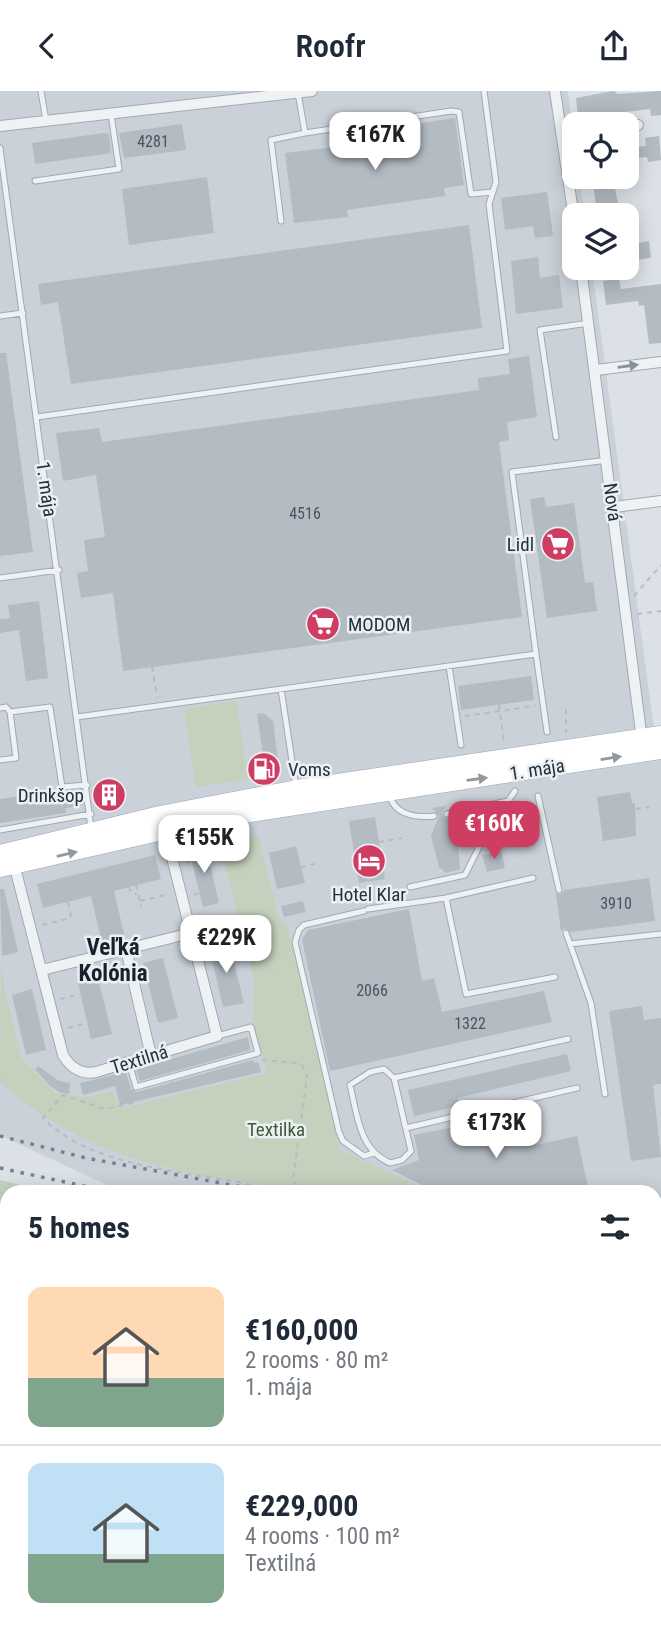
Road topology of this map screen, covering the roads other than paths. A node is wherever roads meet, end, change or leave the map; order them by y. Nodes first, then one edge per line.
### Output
1 (41, 91) edge
2 (312, 91) edge
3 (484, 91) edge
4 (555, 91) edge
5 (298, 93) junction
6 (111, 114) junction
7 (46, 121) junction
8 (0, 126) edge
9 (305, 133) junction
10 (562, 134) edge
11 (0, 148) edge
12 (36, 181) dead end
13 (493, 192) junction
14 (281, 221) dead end
15 (583, 280) edge
16 (23, 313) junction
17 (0, 316) edge
18 (589, 323) junction
19 (661, 362) edge
20 (596, 370) junction
21 (37, 417) junction
22 (556, 437) dead end
23 (608, 460) junction
24 (661, 501) edge
25 (614, 507) junction
26 (59, 570) junction
27 (0, 578) edge
28 (536, 654) junction
29 (449, 666) junction
30 (281, 689) junction
31 (0, 708) edge
32 (10, 712) junction
33 (77, 717) junction
34 (547, 732) dead end
35 (661, 735) edge
36 (461, 745) dead end
37 (649, 746) edge
38 (0, 760) edge
39 (87, 785) junction
40 (390, 791) junction
41 (516, 791) dead end
42 (300, 796) junction
43 (538, 796) dead end
44 (482, 808) junction
45 (447, 814) dead end
46 (434, 816) dead end
47 (91, 823) junction
48 (0, 830) edge
49 (165, 830) junction
50 (7, 860) edge
51 (533, 878) dead end
52 (410, 887) dead end
53 (559, 890) dead end
54 (446, 898) junction
55 (191, 933) junction
56 (566, 933) dead end
57 (661, 934) edge
58 (570, 944) junction
59 (126, 950) junction
60 (41, 970) junction
61 (555, 977) dead end
62 (217, 1036) junction
63 (568, 1039) dead end
64 (151, 1056) junction
65 (129, 1063) junction
66 (394, 1077) junction
67 (577, 1088) dead end
68 (605, 1094) dead end
69 (406, 1128) junction
70 (374, 1153) junction

1 - 7 lane
2 - 5 street
3 - 13 lane
4 - 10 street
5 - 6 street
5 - 9 lane
6 - 7 street
6 - 12 lane
7 - 8 street
9 - 13 lane
9 - 14 lane
11 - 16 lane, 1. mája
13 - 21 lane
15 - 18 street, Nová
16 - 17 lane
16 - 21 lane, 1. mája
18 - 20 street, Nová
18 - 22 lane
20 -> 19 street
20 - 23 street, Nová
21 - 26 lane, 1. mája
23 - 25 street, Nová
23 - 28 lane
24 - 25 street
25 - 37 street, Nová
26 - 27 lane
26 - 33 lane, 1. mája
28 - 29 lane
28 - 34 lane
29 - 30 lane
29 - 36 lane
30 - 33 lane
30 - 42 lane
31 - 32 lane
32 - 38 lane
32 - 39 lane
33 - 39 lane, 1. mája
35 - 37 main road, 1. mája
37 - 40 main road, 1. mája
39 - 47 lane, 1. mája
40 - 42 main road, 1. mája
40 - 46 lane
41 - 44 lane
42 - 47 main road, 1. mája
42 - 49 main road, 1. mája
43 - 53 lane
44 - 45 lane
44 - 52 lane
47 - 48 lane
47 - 50 main road, 1. mája
50 -> 49 main road, 1. mája
49 - 55 street
50 - 60 street, Textilná
51 - 54 lane
54 - 61 lane
54 - 70 lane
55 - 59 street
55 - 62 street
56 - 58 lane
57 - 58 lane
58 - 68 lane
59 - 60 street
59 - 64 street
60 - 65 street, Textilná
62 - 64 street, Textilná
62 - 65 lane
63 - 66 lane
64 - 65 street, Textilná
66 - 69 lane
66 - 70 lane
67 - 69 lane
69 - 70 lane

